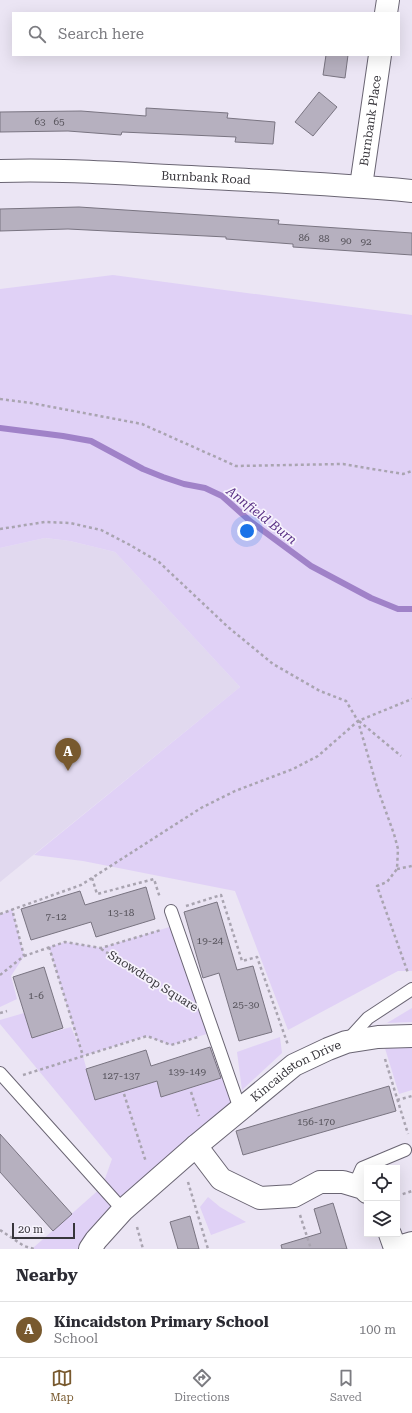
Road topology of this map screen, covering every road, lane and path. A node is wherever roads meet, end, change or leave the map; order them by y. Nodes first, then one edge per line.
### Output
1 (388, 0) edge
2 (386, 12) edge
3 (380, 56) edge
4 (0, 171) edge
5 (361, 186) junction
6 (412, 191) edge
7 (0, 399) edge
8 (412, 471) edge
9 (0, 529) edge
10 (412, 699) edge
11 (358, 721) junction
12 (401, 756) dead end
13 (412, 866) edge
14 (397, 869) junction
15 (92, 878) junction
16 (12, 910) junction
17 (171, 911) junction
18 (0, 914) edge
19 (176, 925) junction
20 (49, 947) junction
21 (100, 948) junction
22 (24, 956) junction
23 (0, 975) edge
24 (409, 975) dead end
25 (412, 989) edge
26 (7, 1011) dead end
27 (0, 1013) edge
28 (206, 1014) junction
29 (213, 1032) junction
30 (412, 1036) edge
31 (378, 1037) junction
32 (346, 1042) junction
33 (83, 1056) junction
34 (294, 1065) junction
35 (3, 1077) edge
36 (124, 1094) dead end
37 (412, 1096) edge
38 (397, 1100) junction
39 (240, 1110) junction
40 (407, 1146) joint
41 (189, 1152) junction
42 (153, 1184) junction
43 (361, 1189) edge
44 (412, 1191) edge
45 (400, 1195) edge
46 (294, 1196) junction
47 (123, 1210) junction
48 (0, 1230) edge
49 (391, 1237) edge
50 (412, 1243) edge
51 (34, 1249) edge
52 (90, 1249) edge
53 (208, 1249) edge
54 (311, 1249) edge

1 - 2 street
3 - 5 street, Burnbank Place
4 - 5 street, Burnbank Road
5 - 6 street, Burnbank Road
7 - 8 path
9 - 11 path
10 - 11 path
11 - 12 path
11 - 14 path
11 - 15 path
13 - 14 path
14 - 24 path
15 - 16 path
15 - 17 path
16 - 18 path
16 - 22 path
17 - 19 lane, Snowdrop Square
17 - 34 path
19 - 21 path, Snowdrop Square
19 - 28 lane, Snowdrop Square
20 - 21 path, Snowdrop Square
20 - 22 path, Snowdrop Square
20 - 33 path
21 - 28 path, Snowdrop Square
22 - 23 path, Snowdrop Square
25 - 32 lane
26 - 27 path
28 - 29 lane, Snowdrop Square
29 - 33 path
29 - 39 lane, Snowdrop Square
30 - 31 street, Kincaidston Drive
31 - 32 street, Kincaidston Drive
31 - 38 path
32 - 34 street, Kincaidston Drive
33 - 35 path
34 - 39 street, Kincaidston Drive
35 - 47 lane
36 - 42 path
37 - 38 path
38 - 40 path
39 - 41 street, Kincaidston Drive
40 - 43 lane
41 - 42 street, Kincaidston Drive
41 - 46 street
41 - 53 path
42 - 47 street, Kincaidston Drive
43 - 46 street
44 - 45 path
46 - 54 path
47 - 52 street, Kincaidston Drive
48 - 51 path
49 - 50 street

